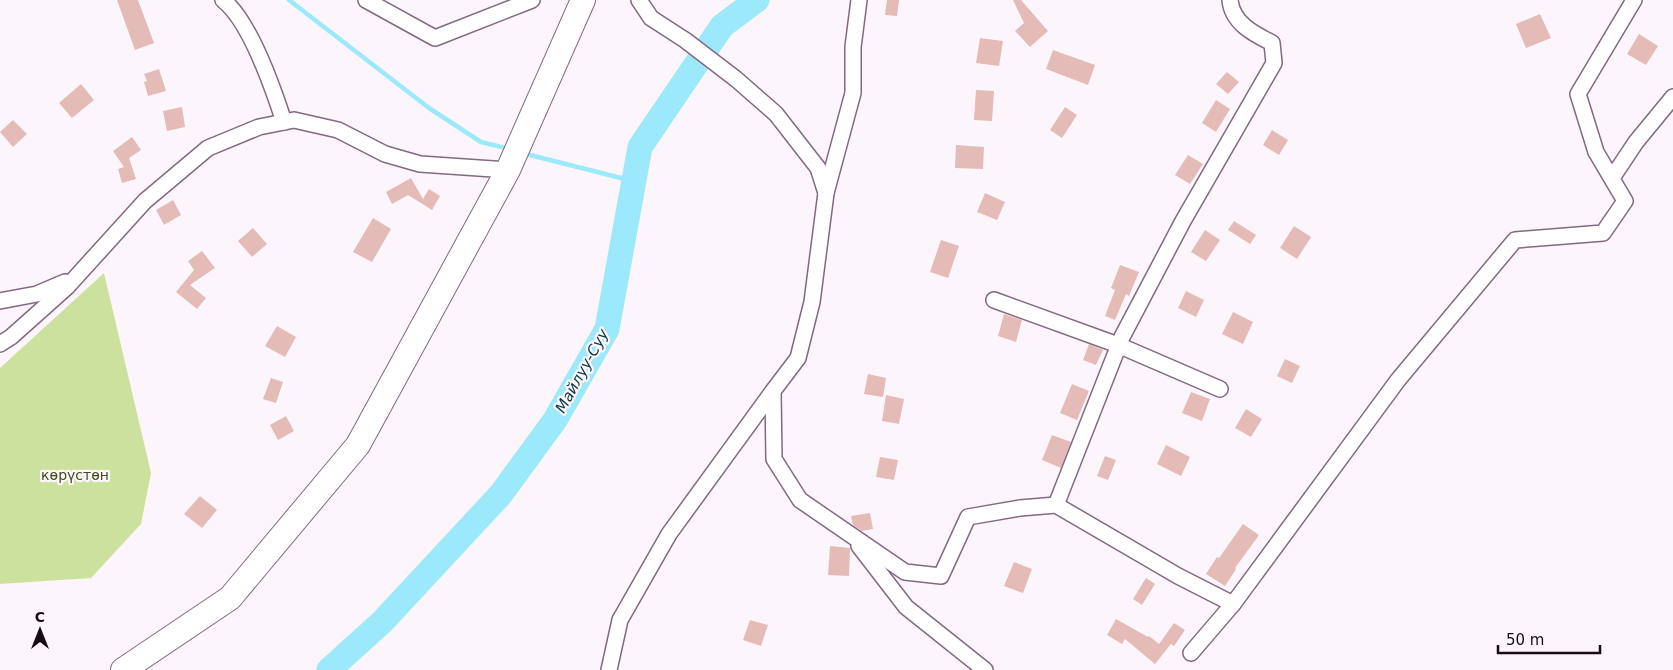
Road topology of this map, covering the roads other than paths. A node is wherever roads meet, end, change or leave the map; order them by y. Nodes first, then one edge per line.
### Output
1 (222, 0) edge
2 (366, 0) edge
3 (532, 0) edge
4 (583, 0) edge
5 (639, 0) edge
6 (859, 0) edge
7 (1230, 0) edge
8 (1634, 0) edge
9 (1673, 97) edge
10 (284, 122) junction
11 (510, 165) junction
12 (1612, 178) junction
13 (826, 193) junction
14 (75, 278) junction
15 (0, 300) edge
16 (994, 300) dead end
17 (0, 344) edge
18 (1118, 345) junction
19 (1220, 389) dead end
20 (773, 391) junction
21 (1056, 505) junction
22 (849, 534) junction
23 (1232, 604) junction
24 (1191, 653) dead end
25 (123, 670) edge
26 (609, 670) edge
27 (985, 670) edge

1 - 10 street
2 - 3 street
4 - 11 main road
5 - 13 street
6 - 13 street
7 - 18 street
8 - 12 street
9 - 12 street
10 - 11 street
10 - 14 street
11 - 25 main road
12 - 23 street
13 - 20 street
14 - 15 street
14 - 17 street
16 - 18 street
18 - 19 street
18 - 21 street
20 - 22 street
20 - 26 street
21 - 22 street
21 - 23 street
22 - 27 street
23 - 24 street

